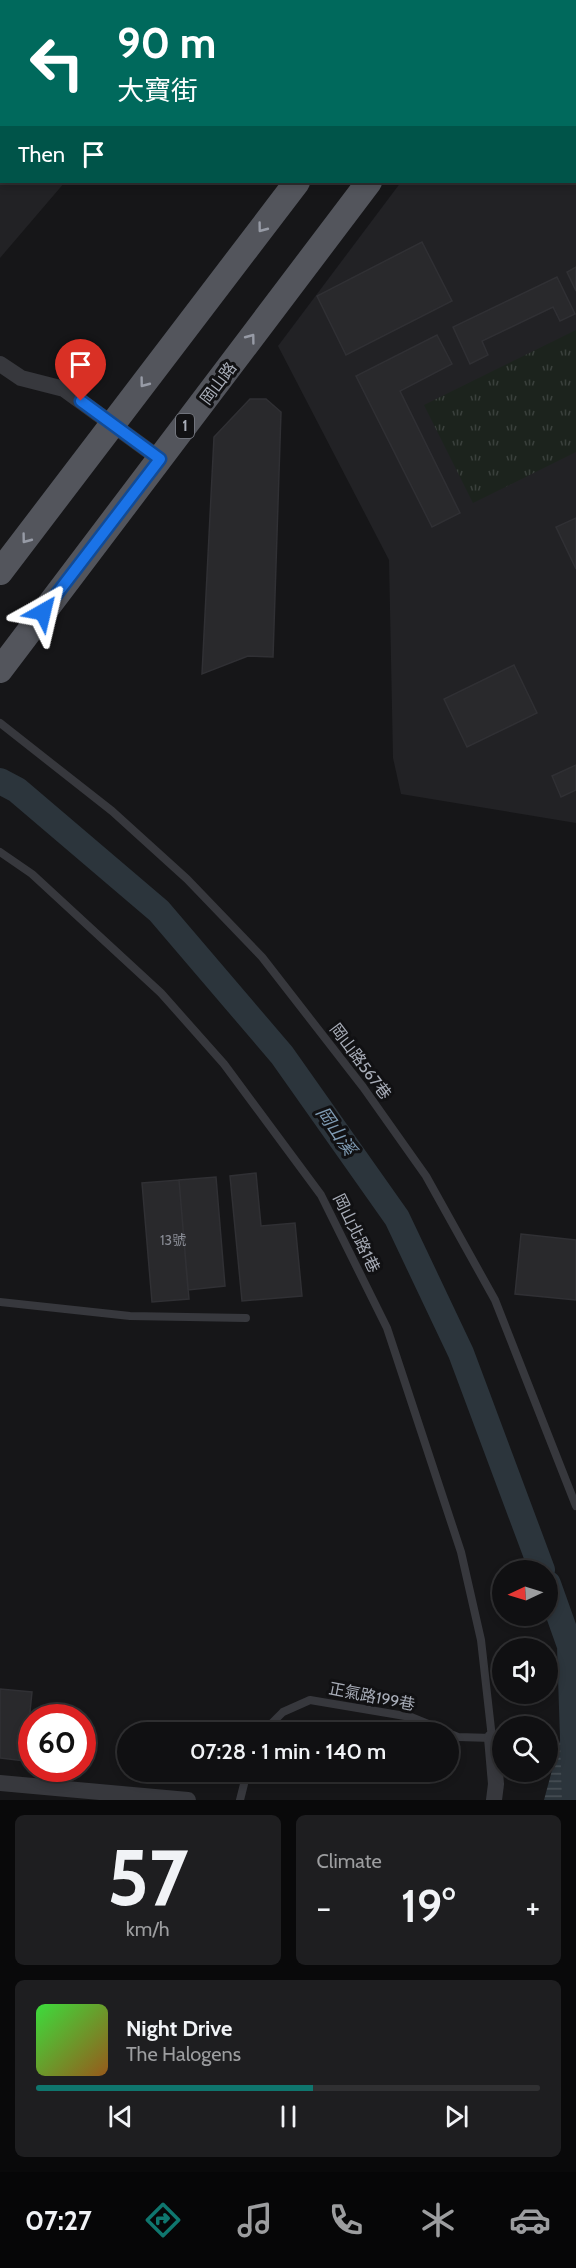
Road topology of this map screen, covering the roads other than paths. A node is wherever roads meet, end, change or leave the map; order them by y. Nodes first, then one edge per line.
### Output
1 (296, 183) edge
2 (368, 183) edge
3 (0, 364) edge
4 (113, 424) junction
5 (160, 459) junction
6 (0, 572) edge
7 (0, 669) edge
8 (0, 723) edge
9 (0, 852) edge
10 (0, 1302) edge
11 (246, 1318) dead end
12 (576, 1506) edge
13 (273, 1722) edge
14 (423, 1722) edge
15 (459, 1737) edge
16 (492, 1738) joint
17 (244, 1782) edge
18 (496, 1782) edge
19 (0, 1783) edge
20 (188, 1800) edge
21 (240, 1800) edge
22 (494, 1800) edge

1 -> 4 main road
5 -> 2 main road, 岡山路 / 1
3 - 4 street
4 - 5 street
4 -> 6 main road
5 - 7 main road, 岡山路 / 1
8 - 12 lane, 岡山路567巷
9 - 16 lane, 岡山北路1巷
10 - 11 lane
13 - 14 lane, 正氣路199巷
15 - 16 lane, 正氣路199巷
17 - 21 lane
18 - 22 street
19 - 20 street

